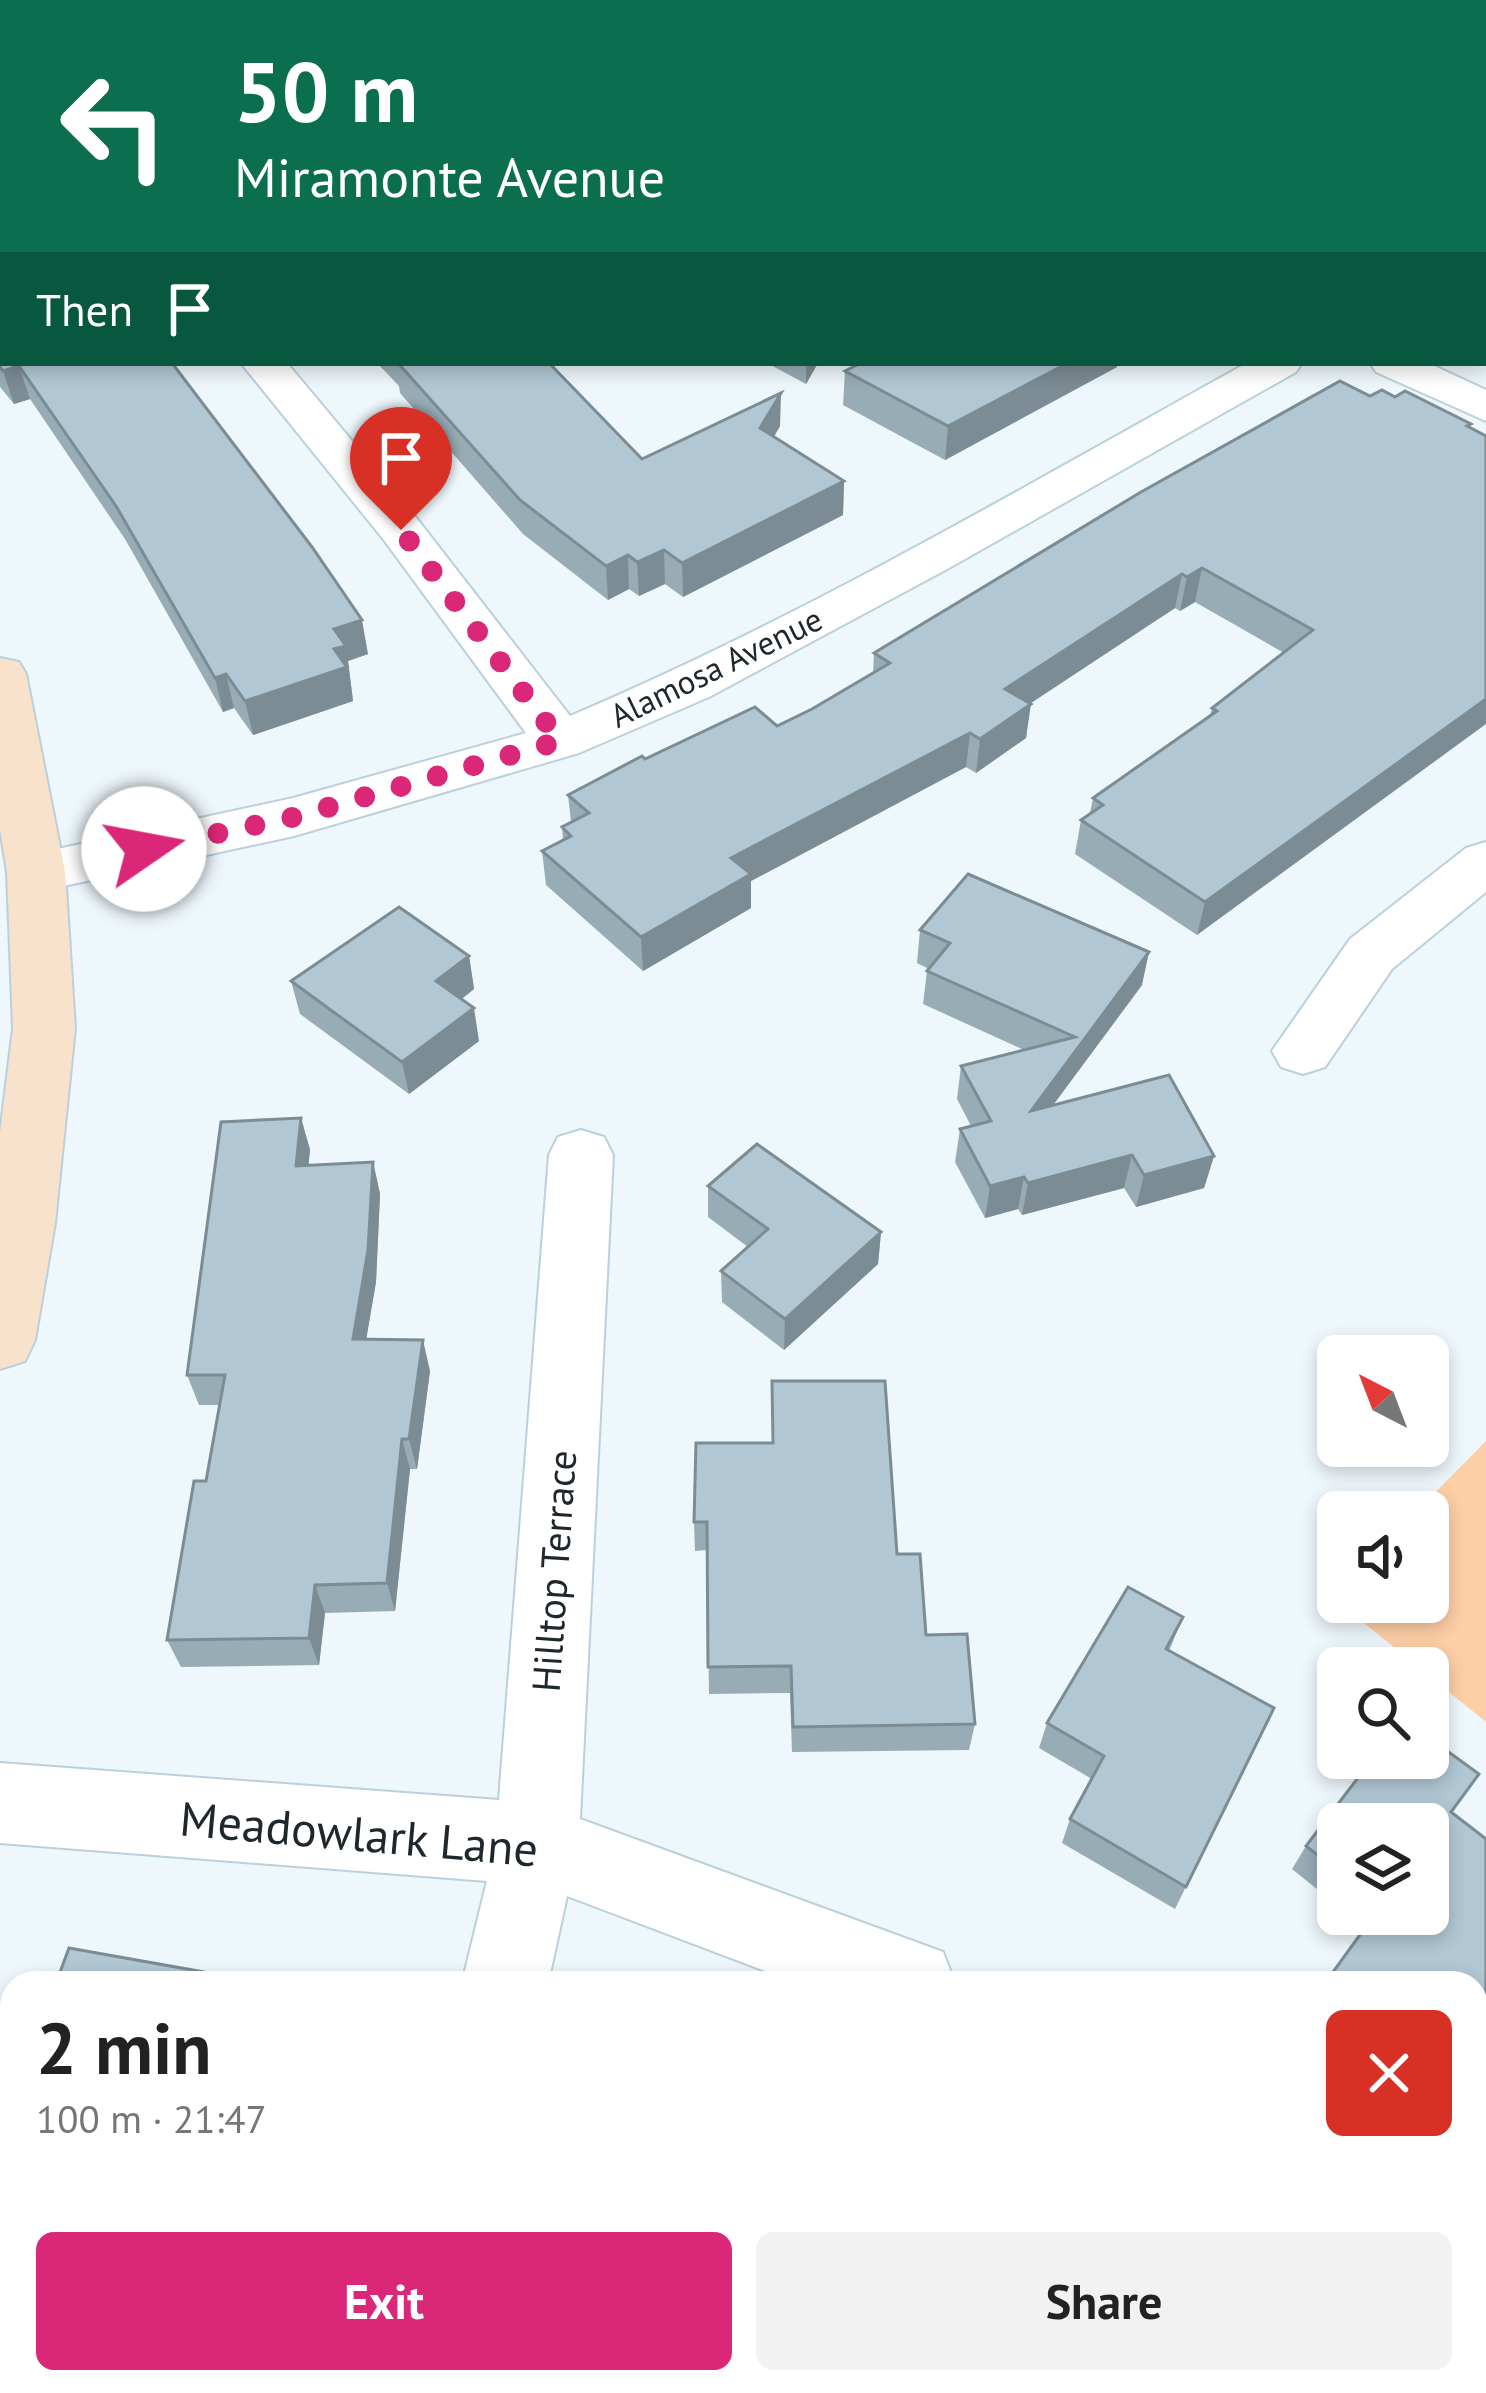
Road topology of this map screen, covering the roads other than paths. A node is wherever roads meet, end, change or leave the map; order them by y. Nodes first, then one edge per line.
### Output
1 (265, 366) edge
2 (1275, 366) edge
3 (1398, 366) edge
4 (1486, 407) edge
5 (0, 674) edge
6 (560, 741) junction
7 (1486, 862) edge
8 (36, 872) junction
9 (1304, 1051) dead end
10 (581, 1156) dead end
11 (0, 1340) edge
12 (0, 1803) edge
13 (537, 1844) junction
14 (509, 1971) edge
15 (880, 1971) edge

1 - 6 street
2 - 6 street, Alamosa Avenue
3 - 4 street
5 - 8 street
6 - 8 street, Alamosa Avenue
7 - 9 street
8 - 11 street
10 - 13 street, Hilltop Terrace
12 - 13 street, Meadowlark Lane
13 - 14 street, Hilltop Terrace
13 - 15 street, Meadowlark Lane

